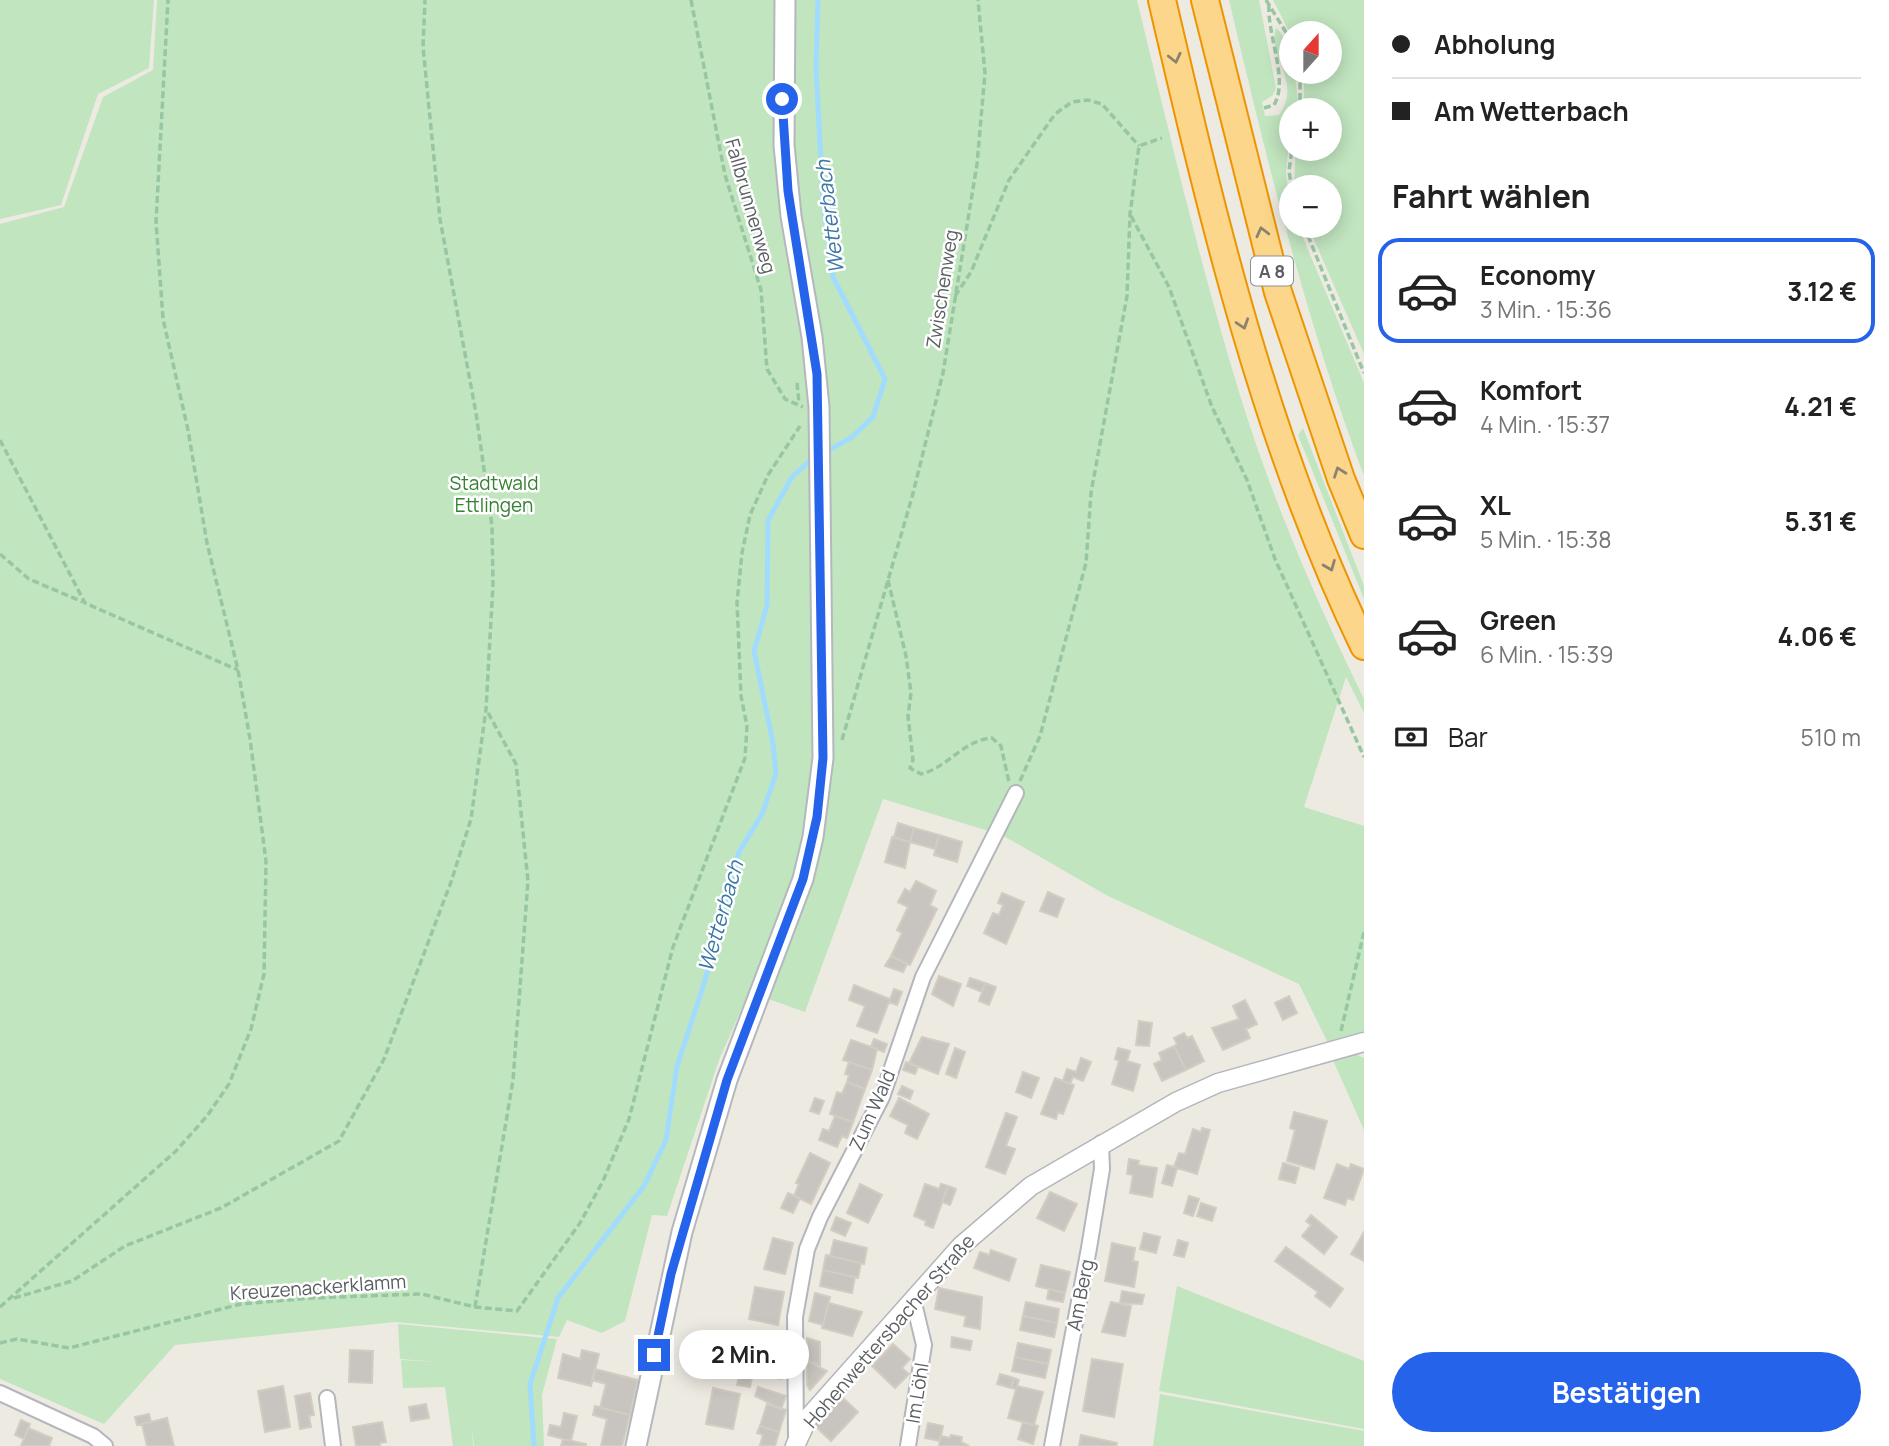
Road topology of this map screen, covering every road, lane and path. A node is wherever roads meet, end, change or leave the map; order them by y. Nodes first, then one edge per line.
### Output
1 (168, 0) edge
2 (425, 0) edge
3 (691, 0) edge
4 (785, 0) edge
5 (978, 0) edge
6 (1161, 0) edge
7 (1205, 0) edge
8 (1266, 0) edge
9 (1269, 5) junction
10 (1279, 21) edge
11 (1264, 108) dead end
12 (1162, 138) dead end
13 (1139, 146) junction
14 (1130, 214) junction
15 (1309, 238) edge
16 (954, 298) junction
17 (1364, 373) edge
18 (800, 407) joint
19 (0, 440) edge
20 (1364, 536) edge
21 (0, 554) edge
22 (887, 577) junction
23 (85, 603) junction
24 (1364, 646) edge
25 (238, 670) junction
26 (486, 709) junction
27 (1364, 757) edge
28 (823, 758) junction
29 (1016, 793) junction
30 (1364, 932) edge
31 (1364, 1042) edge
32 (1337, 1050) junction
33 (1101, 1143) junction
34 (14, 1298) junction
35 (913, 1299) junction
36 (0, 1307) edge
37 (475, 1307) junction
38 (0, 1343) edge
39 (0, 1393) edge
40 (327, 1398) dead end
41 (795, 1445) edge
42 (105, 1446) edge
43 (333, 1446) edge
44 (636, 1446) edge
45 (908, 1446) edge
46 (1052, 1446) edge

1 - 25 path
2 - 26 path
3 - 18 path, Fallbrunnenweg
4 - 28 main road
5 - 16 path, Zwischenweg
6 -> 24 highway, A 8
20 -> 7 highway, A 8
8 - 9 path
9 - 10 path
9 - 11 path
12 - 13 path
13 - 14 path
13 - 16 path
14 - 27 path
14 - 29 path
15 - 17 path
16 - 22 path, Zwischenweg
18 - 37 path, Kreuzenackerklamm
19 - 23 path
21 - 23 path
22 - 28 path, Zwischenweg
22 - 29 path
23 - 25 path
25 - 34 path
26 - 34 path
26 - 37 path
28 - 44 main road
29 - 41 street, Zum Wald
30 - 32 path
31 - 32 street, Hohenwettersbacher Straße
32 - 33 street, Hohenwettersbacher Straße
33 - 35 street, Hohenwettersbacher Straße
33 - 46 street, Am Berg
34 - 36 path
35 - 41 street, Hohenwettersbacher Straße
35 - 45 street, Im Löhl
37 - 38 path, Kreuzenackerklamm
39 - 42 street
40 - 43 street

